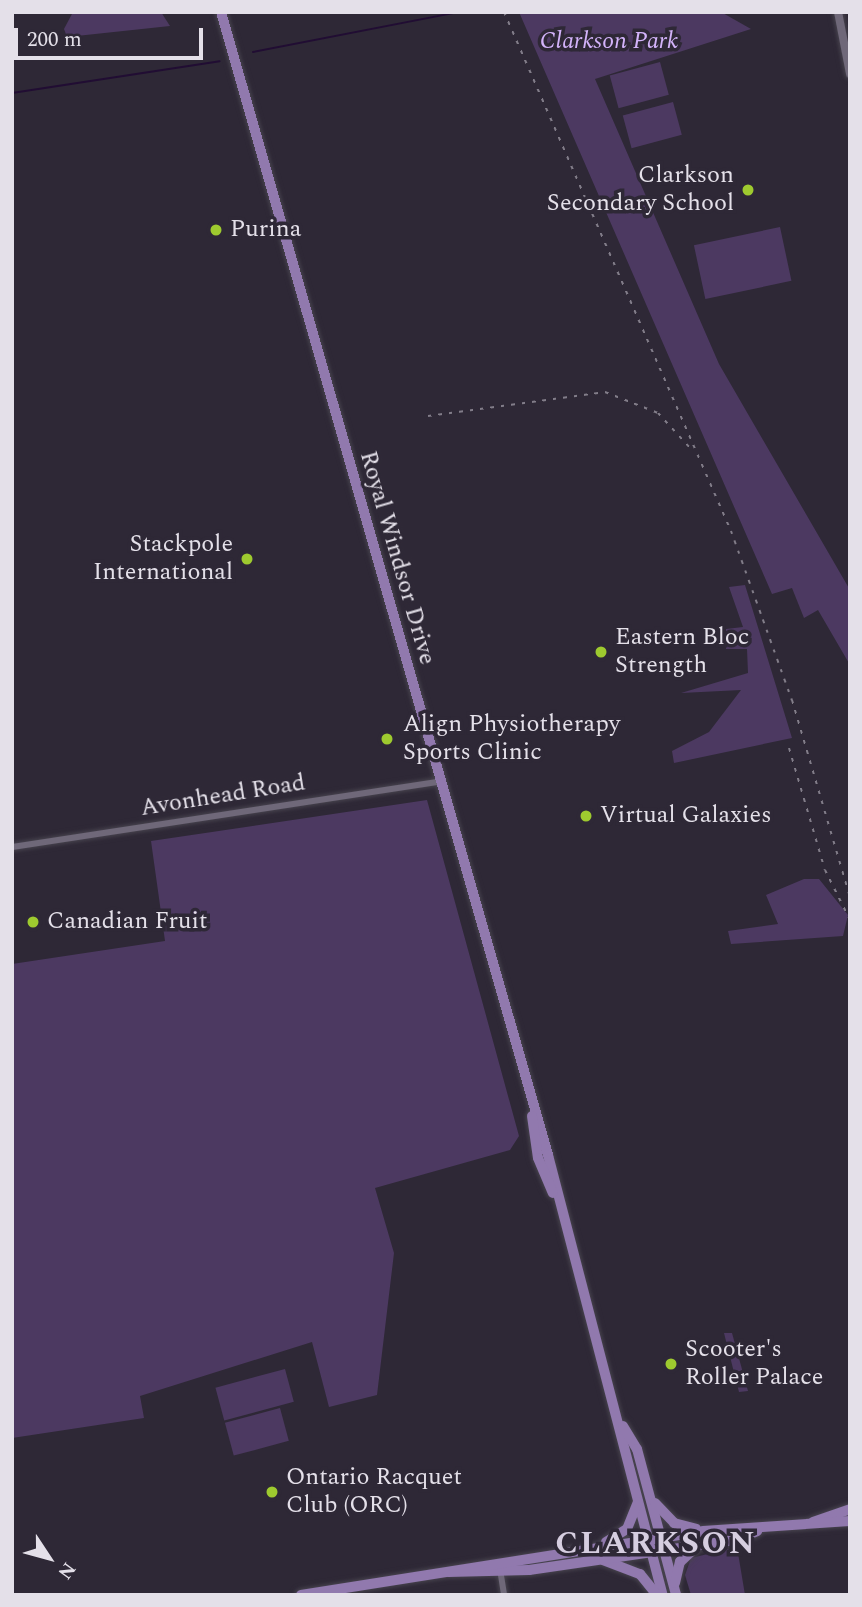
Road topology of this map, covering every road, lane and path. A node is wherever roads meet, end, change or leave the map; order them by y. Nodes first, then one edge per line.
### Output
1 (221, 12) edge
2 (838, 12) edge
3 (846, 35) edge
4 (850, 74) edge
5 (439, 782) junction
6 (12, 847) edge
7 (620, 1420) junction
8 (650, 1494) junction
9 (638, 1501) junction
10 (850, 1509) edge
11 (850, 1521) edge
12 (813, 1522) junction
13 (761, 1529) junction
14 (703, 1531) junction
15 (662, 1544) junction
16 (599, 1545) junction
17 (701, 1545) junction
18 (649, 1546) junction
19 (596, 1559) junction
20 (499, 1560) junction
21 (446, 1572) junction
22 (501, 1572) junction
23 (675, 1591) edge
24 (301, 1595) edge
25 (504, 1595) edge
26 (657, 1595) edge
27 (663, 1595) edge

1 - 5 main road, Royal Windsor Drive
2 - 3 street
3 - 4 street
5 - 6 street, Avonhead Road
5 - 7 main road, Royal Windsor Drive
7 - 8 main road, Royal Windsor Drive
7 - 9 main road, Royal Windsor Drive
8 - 14 main road
8 - 15 main road, Royal Windsor Drive
9 - 16 main road
9 - 18 main road, Royal Windsor Drive
10 - 12 main road
11 - 12 main road
12 - 13 main road
13 - 14 main road
13 - 17 main road
14 - 15 main road
15 - 17 main road
15 - 18 main road
15 - 23 main road, Royal Windsor Drive
16 - 18 main road
16 - 20 main road
17 - 23 main road
18 - 19 main road
18 - 27 main road, Royal Windsor Drive
19 - 22 main road
19 - 26 main road
20 - 21 main road
20 - 22 street
21 - 22 main road
21 - 24 main road
22 - 25 street

